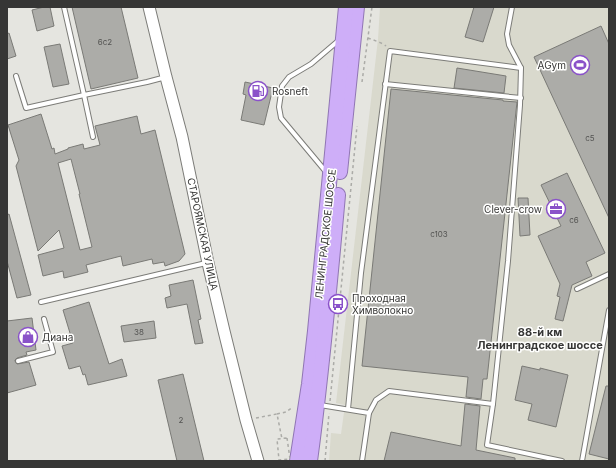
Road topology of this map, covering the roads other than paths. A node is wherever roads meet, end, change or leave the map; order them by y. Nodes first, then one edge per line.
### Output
1 (64, 7) edge
2 (150, 7) edge
3 (346, 7) edge
4 (357, 7) edge
5 (512, 7) edge
6 (343, 37) junction
7 (521, 68) junction
8 (16, 76) dead end
9 (166, 77) junction
10 (385, 84) junction
11 (84, 95) junction
12 (521, 98) junction
13 (93, 137) dead end
14 (330, 177) junction
15 (208, 263) junction
16 (609, 274) edge
17 (577, 289) dead end
18 (41, 302) dead end
19 (609, 310) edge
20 (44, 319) dead end
21 (18, 361) dead end
22 (493, 404) junction
23 (324, 406) junction
24 (348, 409) junction
25 (369, 413) junction
26 (258, 461) edge
27 (297, 461) edge
28 (310, 461) edge
29 (362, 461) edge
30 (562, 461) edge
31 (582, 461) edge

1 - 11 lane
2 - 9 street, СТАРОЯМСКАЯ УЛИЦА
3 - 6 highway, ЛЕНИНГРАДСКОЕ ШОССЕ
4 - 23 highway, ЛЕНИНГРАДСКОЕ ШОССЕ
5 - 7 lane
6 - 14 highway, ЛЕНИНГРАДСКОЕ ШОССЕ
6 - 14 lane
7 - 10 lane
7 - 12 lane
8 - 11 lane
9 - 11 lane
9 - 15 street, СТАРОЯМСКАЯ УЛИЦА
10 - 12 lane
10 - 24 lane
11 - 13 lane
12 - 22 lane
14 - 27 highway, ЛЕНИНГРАДСКОЕ ШОССЕ
15 - 18 lane
15 - 26 street, СТАРОЯМСКАЯ УЛИЦА
16 - 17 lane
19 - 31 lane
20 - 21 lane
22 - 25 lane
22 - 30 lane
23 - 24 lane
23 - 28 highway, ЛЕНИНГРАДСКОЕ ШОССЕ
24 - 25 lane
25 - 29 lane

